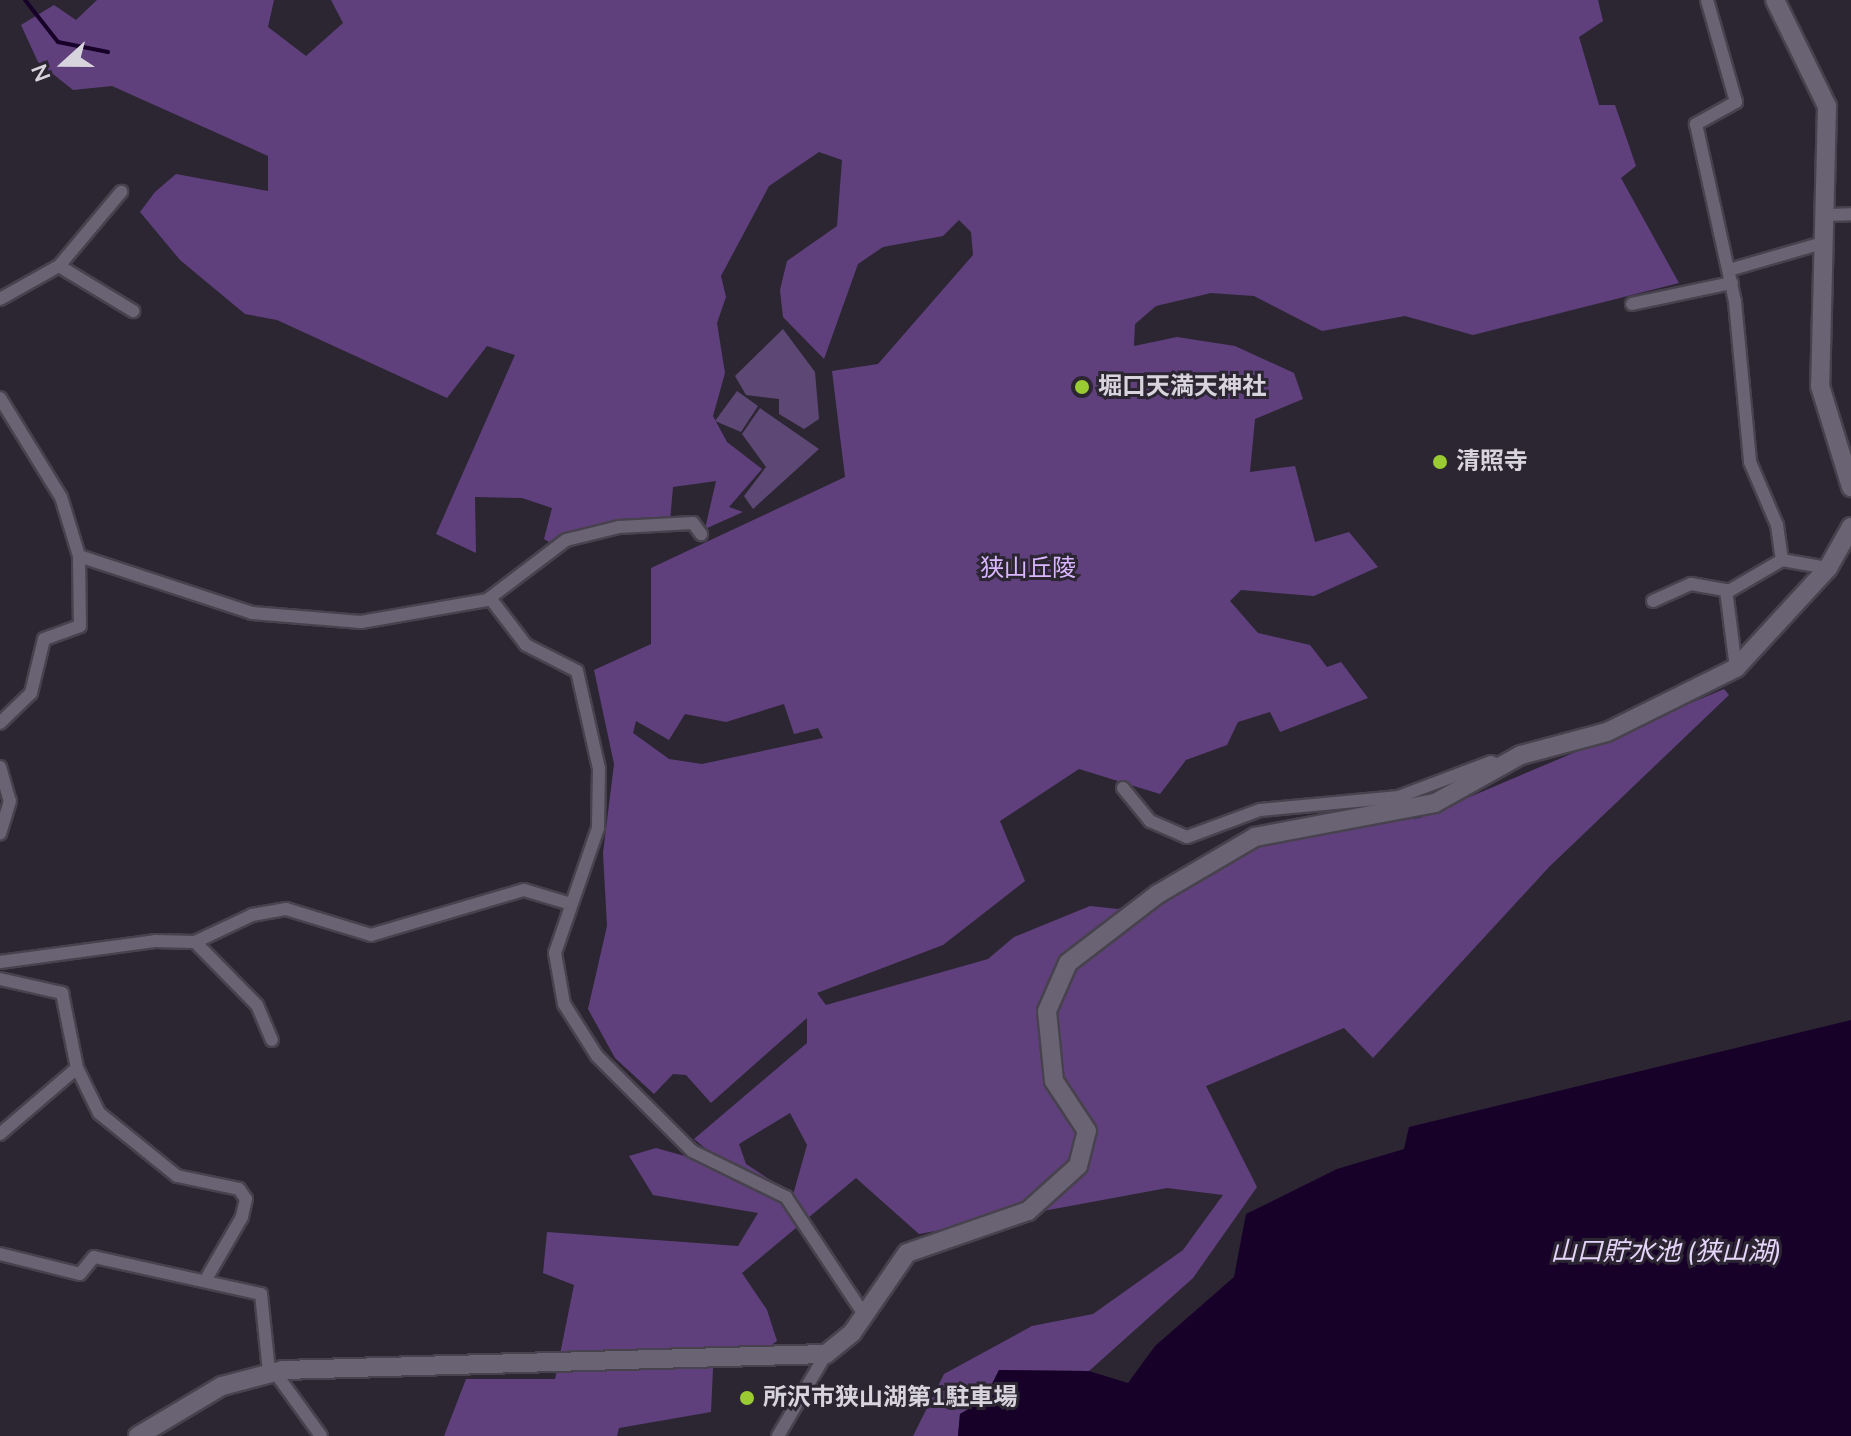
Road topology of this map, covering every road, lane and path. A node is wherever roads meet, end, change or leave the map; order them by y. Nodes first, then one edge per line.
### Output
1 (1707, 0) edge
2 (1775, 0) edge
3 (121, 192) dead end
4 (1851, 214) edge
5 (1827, 215) junction
6 (1826, 242) junction
7 (59, 266) junction
8 (1729, 270) junction
9 (1732, 283) junction
10 (0, 299) edge
11 (1632, 304) dead end
12 (133, 311) dead end
13 (0, 398) edge
14 (1851, 487) edge
15 (1851, 527) edge
16 (701, 534) dead end
17 (79, 556) junction
18 (1782, 560) junction
19 (1828, 568) junction
20 (1726, 590) junction
21 (490, 598) junction
22 (1653, 601) dead end
23 (1736, 668) junction
24 (0, 723) edge
25 (1501, 766) junction
26 (0, 767) edge
27 (1123, 788) dead end
28 (0, 834) edge
29 (571, 904) junction
30 (195, 942) junction
31 (0, 962) edge
32 (0, 979) edge
33 (272, 1040) dead end
34 (77, 1068) junction
35 (0, 1134) edge
36 (0, 1254) edge
37 (206, 1279) junction
38 (863, 1313) junction
39 (826, 1354) junction
40 (272, 1371) junction
41 (138, 1436) edge
42 (321, 1436) edge
43 (778, 1436) edge

1 - 8 street
2 - 5 street
3 - 7 street
4 - 5 street
5 - 6 street
6 - 8 street
6 - 14 street
7 - 10 street
7 - 12 street
8 - 9 street
9 - 11 street
9 - 18 street
13 - 17 street
15 - 19 street
16 - 21 street
17 - 21 street
17 - 24 street
18 - 19 street
18 - 20 street
19 - 23 street
20 - 22 street
20 - 23 street
21 - 29 street
23 - 25 street
25 - 27 street
25 - 38 street
26 - 28 street
29 - 30 street
29 - 38 street
30 - 31 street
30 - 33 street
32 - 34 street
34 - 35 street
34 - 37 street
36 - 37 street
37 - 40 street
38 - 39 street
39 - 40 street
39 - 43 street
40 - 41 street
40 - 42 street

